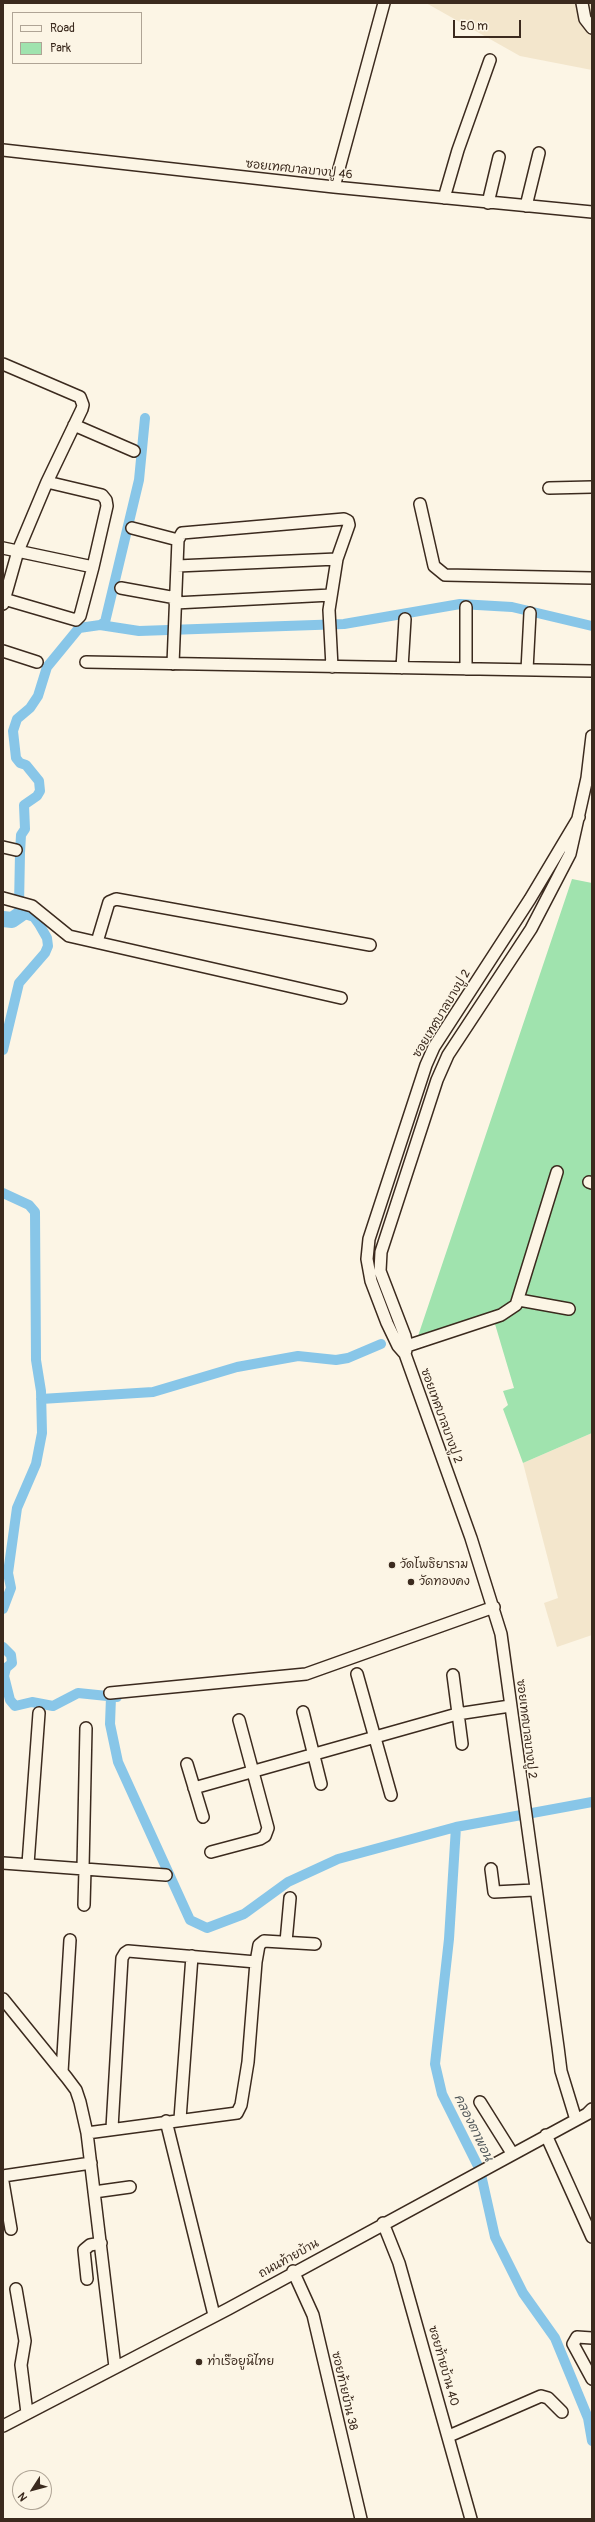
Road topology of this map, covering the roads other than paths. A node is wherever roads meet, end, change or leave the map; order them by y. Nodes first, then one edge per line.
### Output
1 (384, 3) edge
2 (582, 3) edge
3 (592, 28) edge
4 (490, 60) dead end
5 (3, 150) edge
6 (539, 152) dead end
7 (499, 157) dead end
8 (334, 187) junction
9 (444, 198) junction
10 (488, 203) junction
11 (526, 206) junction
12 (592, 212) edge
13 (3, 364) edge
14 (74, 425) junction
15 (134, 451) dead end
16 (47, 482) junction
17 (592, 486) edge
18 (549, 488) dead end
19 (420, 504) dead end
20 (132, 528) dead end
21 (178, 540) junction
22 (3, 548) edge
23 (18, 551) junction
24 (337, 559) junction
25 (177, 566) junction
26 (93, 567) junction
27 (592, 578) edge
28 (121, 588) dead end
29 (331, 595) junction
30 (176, 600) junction
31 (4, 602) edge
32 (466, 607) dead end
33 (530, 613) dead end
34 (405, 619) dead end
35 (3, 651) edge
36 (37, 662) dead end
37 (86, 662) dead end
38 (173, 664) junction
39 (332, 667) junction
40 (402, 668) junction
41 (466, 669) junction
42 (527, 670) junction
43 (592, 671) edge
44 (592, 736) edge
45 (592, 749) edge
46 (579, 817) junction
47 (3, 847) edge
48 (16, 850) dead end
49 (3, 898) edge
50 (97, 942) junction
51 (370, 945) dead end
52 (341, 998) dead end
53 (557, 1172) dead end
54 (519, 1300) junction
55 (569, 1309) dead end
56 (406, 1350) junction
57 (494, 1607) junction
58 (357, 1674) dead end
59 (453, 1675) dead end
60 (110, 1693) dead end
61 (510, 1706) junction
62 (303, 1712) dead end
63 (39, 1713) dead end
64 (457, 1714) junction
65 (240, 1720) dead end
66 (86, 1728) dead end
67 (374, 1739) junction
68 (462, 1744) dead end
69 (314, 1756) junction
70 (187, 1764) dead end
71 (252, 1772) junction
72 (321, 1784) dead end
73 (194, 1788) junction
74 (391, 1795) dead end
75 (203, 1817) dead end
76 (211, 1852) dead end
77 (3, 1863) edge
78 (28, 1864) junction
79 (84, 1868) junction
80 (491, 1870) dead end
81 (166, 1875) dead end
82 (534, 1890) junction
83 (290, 1898) dead end
84 (84, 1905) dead end
85 (70, 1940) dead end
86 (286, 1942) junction
87 (315, 1944) dead end
88 (192, 1956) junction
89 (256, 1962) junction
90 (3, 1999) edge
91 (62, 2072) junction
92 (480, 2102) dead end
93 (590, 2112) edge
94 (180, 2119) junction
95 (576, 2120) junction
96 (166, 2121) junction
97 (112, 2128) junction
98 (87, 2133) junction
99 (546, 2135) junction
100 (512, 2153) junction
101 (91, 2163) junction
102 (3, 2176) edge
103 (3, 2182) edge
104 (130, 2186) dead end
105 (94, 2192) junction
106 (383, 2223) junction
107 (11, 2229) dead end
108 (592, 2237) edge
109 (101, 2243) junction
110 (293, 2271) junction
111 (87, 2279) dead end
112 (16, 2289) dead end
113 (214, 2315) junction
114 (592, 2338) edge
115 (115, 2368) junction
116 (592, 2379) edge
117 (562, 2412) dead end
118 (27, 2413) junction
119 (3, 2426) edge
120 (449, 2436) junction
121 (361, 2519) edge
122 (471, 2519) edge

1 - 8 street
2 - 3 street
4 - 9 street
5 - 8 street, ซอยเทศบาลบางปู 46
6 - 11 street
7 - 10 street
8 - 9 street, ซอยเทศบาลบางปู 46
9 - 10 street, ซอยเทศบาลบางปู 46
10 - 11 street, ซอยเทศบาลบางปู 46
11 - 12 street, ซอยเทศบาลบางปู 46
13 - 14 street
14 - 15 street
14 - 16 street
16 - 23 street
16 - 26 street
17 - 18 street
19 - 27 street
20 - 21 street
21 - 24 street
21 - 25 street
22 - 23 street
23 - 26 street
23 - 31 street
24 - 25 street
24 - 29 street
25 - 30 street
26 - 31 street
28 - 30 street
29 - 30 street
29 - 39 street
30 - 38 street
32 - 41 street
33 - 42 street
34 - 40 street
35 - 36 street
37 - 38 street
38 - 39 street
39 - 40 street
40 - 41 street
41 - 42 street
42 - 43 street
44 - 45 street, ซอยเทศบาลบางปู 2
45 - 46 street, ซอยเทศบาลบางปู 2
46 - 56 street, ซอยเทศบาลบางปู 2
46 - 56 street, ซอยเทศบาลบางปู 2
47 - 48 street
49 - 50 street
50 - 51 street
50 - 52 street
53 - 54 street
54 - 55 street
54 - 56 street
56 - 57 street, ซอยเทศบาลบางปู 2
57 - 60 street
57 - 61 street, ซอยเทศบาลบางปู 2
58 - 67 street
59 - 64 street
61 - 64 street
61 - 82 street, ซอยเทศบาลบางปู 2
62 - 69 street
63 - 78 street
64 - 67 street
64 - 68 street
65 - 71 street
66 - 79 street
67 - 69 street
67 - 74 street
69 - 71 street
69 - 72 street
70 - 73 street
71 - 73 street
71 - 76 street
73 - 75 street
77 - 78 street
78 - 79 street
79 - 81 street
79 - 84 street
80 - 82 street
82 - 95 street, ซอยเทศบาลบางปู 2
83 - 86 street
85 - 91 street
86 - 87 street
86 - 89 street
88 - 89 street
88 - 94 street
88 - 97 street
89 - 94 street
90 - 91 street
91 - 98 street
92 - 100 street
93 - 95 street, ถนนท้ายบ้าน
94 - 96 street
95 - 99 street, ถนนท้ายบ้าน
96 - 97 street
96 - 113 street
97 - 98 street
98 - 101 street
99 - 100 street, ถนนท้ายบ้าน
99 - 108 street
100 - 106 street, ถนนท้ายบ้าน
101 - 102 street
101 - 105 street
103 - 107 street
104 - 105 street
105 - 109 street
106 - 110 street, ถนนท้ายบ้าน
106 - 120 street, ซอยท้ายบ้าน 40
109 - 111 street
109 - 115 street
110 - 113 street, ถนนท้ายบ้าน
110 - 121 street, ซอยท้ายบ้าน 38
112 - 118 street
113 - 115 street, ถนนท้ายบ้าน
114 - 116 street
115 - 118 street, ถนนท้ายบ้าน
117 - 120 street
118 - 119 street, ถนนท้ายบ้าน
120 - 122 street, ซอยท้ายบ้าน 40

